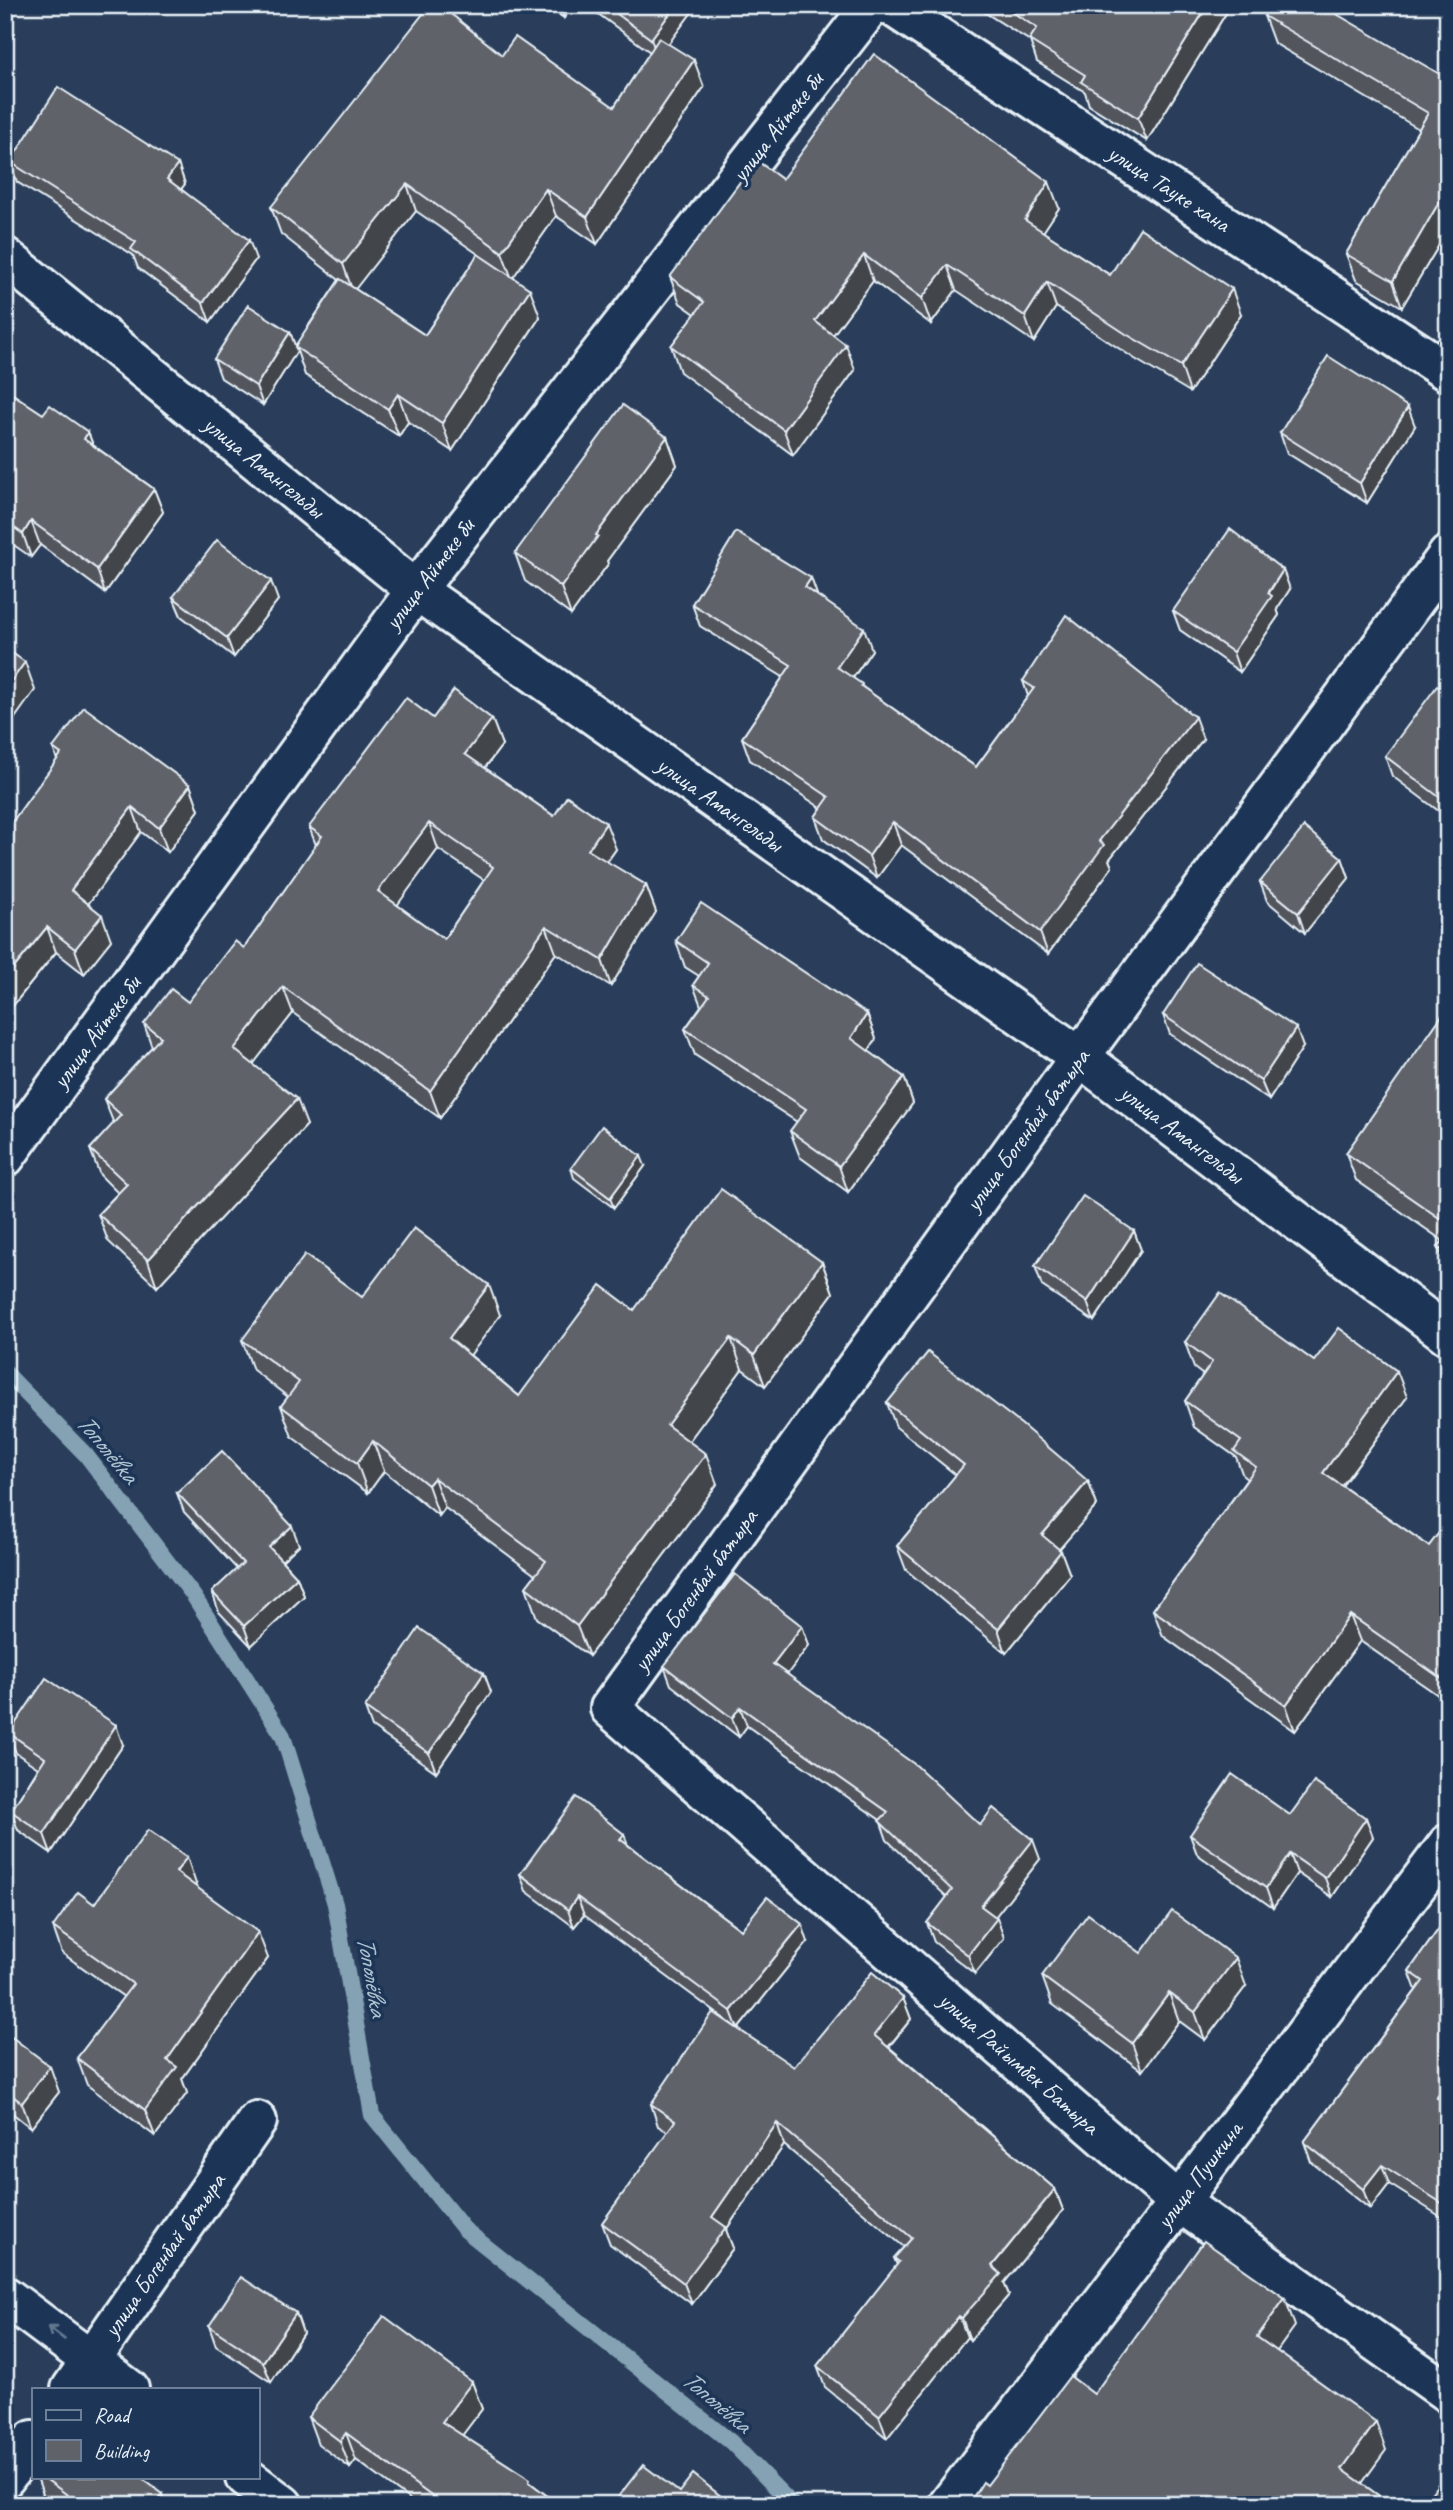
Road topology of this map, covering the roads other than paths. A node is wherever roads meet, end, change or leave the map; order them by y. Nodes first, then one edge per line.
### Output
1 (872, 5) edge
2 (890, 5) edge
3 (5, 257) edge
4 (1448, 372) edge
5 (1448, 555) edge
6 (415, 590) junction
7 (1080, 1057) junction
8 (5, 1157) edge
9 (1448, 1335) edge
10 (610, 1708) joint
11 (1448, 1844) edge
12 (257, 2121) dead end
13 (1180, 2202) junction
14 (5, 2296) edge
15 (81, 2375) edge
16 (126, 2388) edge
17 (1448, 2393) edge
18 (32, 2441) edge
19 (247, 2478) edge
20 (5, 2479) edge
21 (283, 2505) edge
22 (948, 2505) edge

1 - 6 street, улица Айтеке би
2 - 4 street, улица Тауке хана
3 - 6 street, улица Амангельды
5 - 7 street, улица Богенбай батыра
6 - 7 street, улица Амангельды
6 - 8 street, улица Айтеке би
7 - 9 street, улица Амангельды
7 - 10 street, улица Богенбай батыра
10 - 13 street, улица Райымбек Батыра
11 - 13 street, улица Пушкина
12 - 15 street, улица Богенбай батыра
13 - 17 street, улица Райымбек Батыра
13 - 22 street, улица Пушкина
15 -> 14 street
15 - 16 street
18 - 20 street
19 - 21 street

